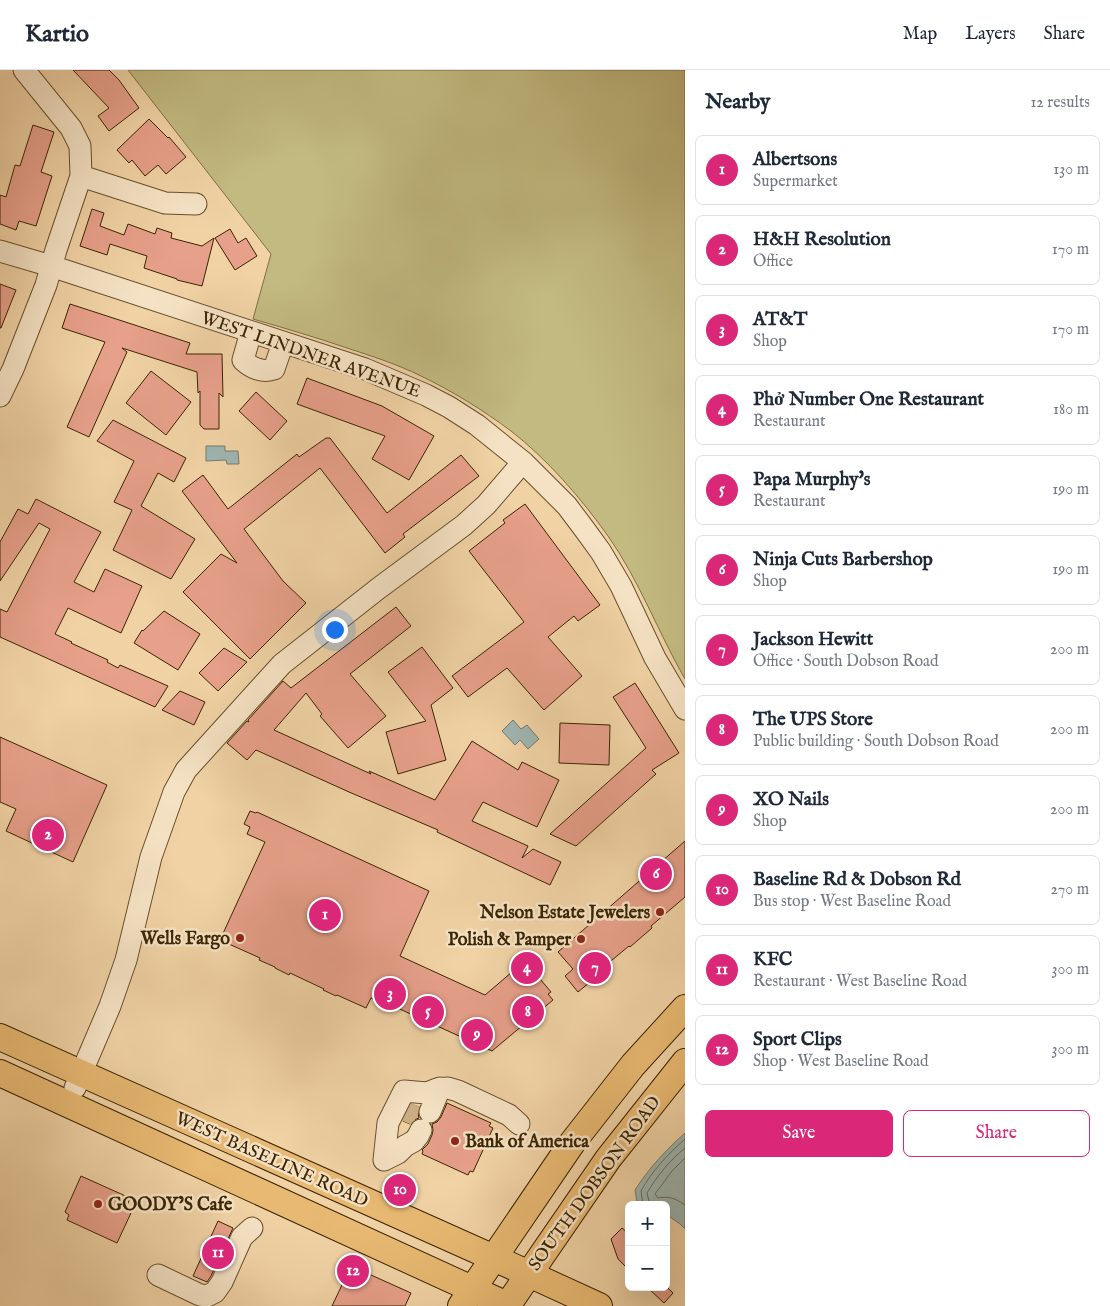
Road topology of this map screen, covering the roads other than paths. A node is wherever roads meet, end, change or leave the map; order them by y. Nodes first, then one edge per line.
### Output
1 (24, 70) edge
2 (81, 176) junction
3 (196, 204) dead end
4 (0, 251) edge
5 (51, 266) junction
6 (251, 332) junction
7 (283, 343) junction
8 (0, 396) edge
9 (524, 462) junction
10 (685, 709) edge
11 (685, 1008) edge
12 (0, 1037) edge
13 (685, 1062) edge
14 (0, 1073) edge
15 (78, 1081) junction
16 (421, 1108) junction
17 (519, 1124) dead end
18 (252, 1228) dead end
19 (494, 1258) junction
20 (529, 1274) junction
21 (158, 1275) dead end
22 (466, 1297) edge
23 (508, 1306) edge
24 (599, 1306) edge

1 - 2 street
2 - 3 street
2 - 5 street
4 - 5 street, WEST LINDNER AVENUE
5 - 6 street, WEST LINDNER AVENUE
5 - 8 street
6 - 7 street, WEST LINDNER AVENUE
6 - 7 street
7 - 9 street, WEST LINDNER AVENUE
9 - 10 street, WEST LINDNER AVENUE
9 - 15 street
11 - 19 main road
12 - 15 main road, WEST BASELINE ROAD
13 - 20 main road, SOUTH DOBSON ROAD
14 - 22 main road, WEST BASELINE ROAD
15 - 19 main road, WEST BASELINE ROAD
16 - 16 street
16 - 17 street
18 - 21 street
19 - 20 main road, WEST BASELINE ROAD
19 - 22 main road
20 - 23 main road, SOUTH DOBSON ROAD
20 - 24 main road, WEST BASELINE ROAD
22 - 23 main road, WEST BASELINE ROAD

